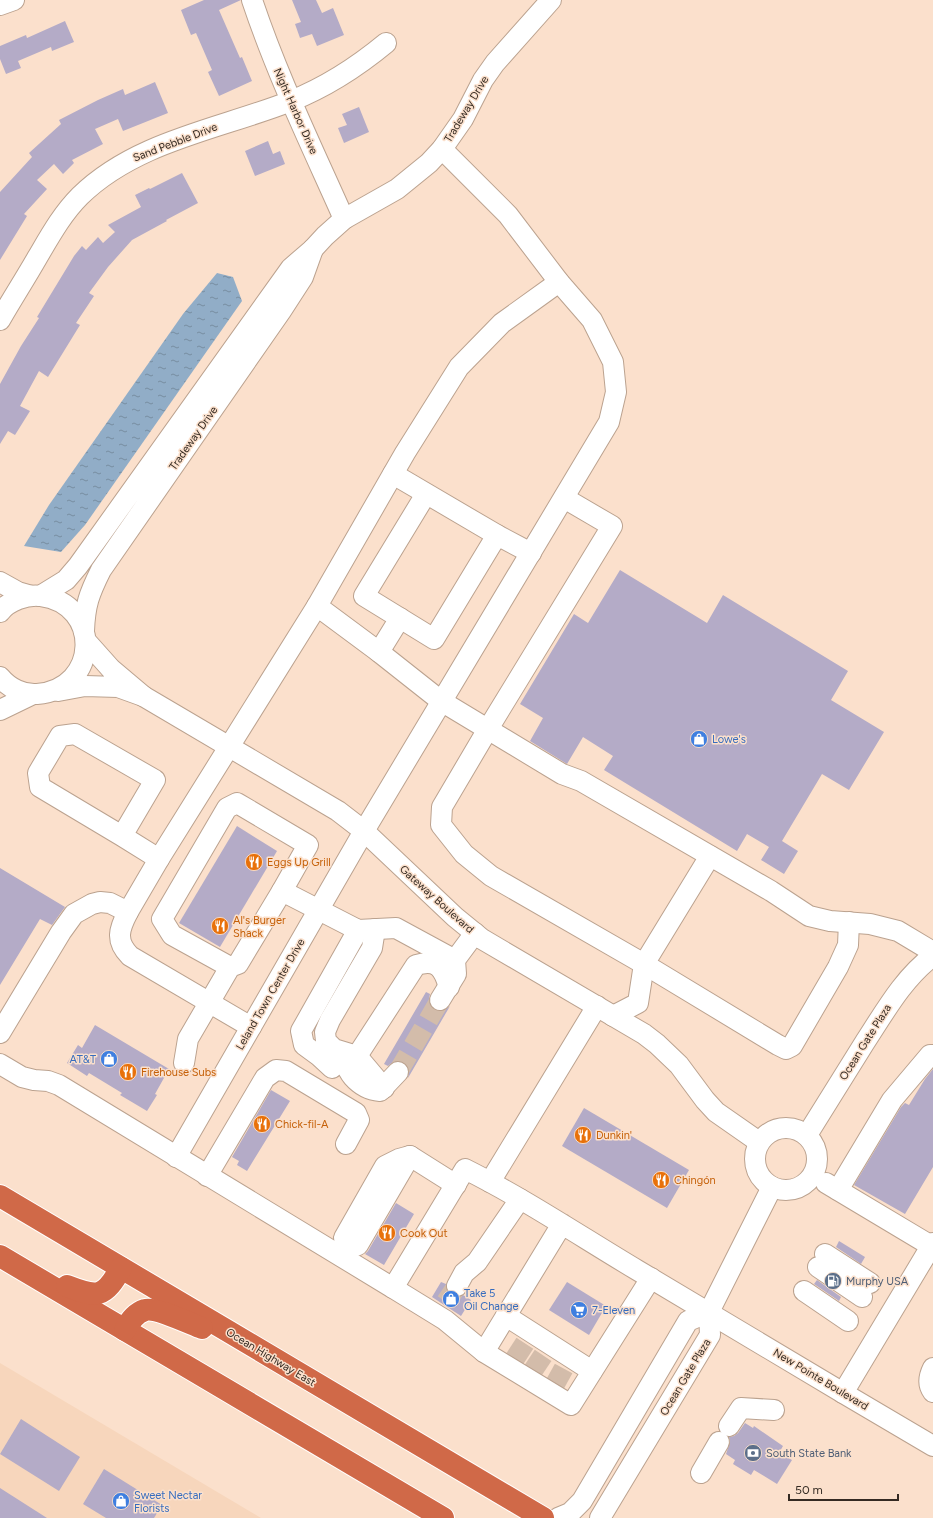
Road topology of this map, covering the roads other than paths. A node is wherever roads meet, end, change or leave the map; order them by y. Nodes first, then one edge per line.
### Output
1 (14, 0) edge
2 (252, 0) edge
3 (551, 0) edge
4 (0, 5) edge
5 (386, 43) dead end
6 (291, 101) junction
7 (442, 149) junction
8 (344, 219) junction
9 (313, 249) junction
10 (559, 282) junction
11 (0, 320) edge
12 (393, 474) junction
13 (426, 494) junction
14 (564, 498) junction
15 (497, 535) junction
16 (531, 553) junction
17 (0, 582) edge
18 (36, 596) junction
19 (317, 606) junction
20 (0, 612) edge
21 (400, 618) junction
22 (85, 636) junction
23 (379, 652) junction
24 (0, 677) edge
25 (40, 694) junction
26 (143, 696) junction
27 (441, 702) junction
28 (0, 710) edge
29 (488, 728) junction
30 (228, 746) junction
31 (178, 829) junction
32 (364, 831) junction
33 (122, 836) junction
34 (206, 844) junction
35 (710, 856) junction
36 (159, 859) junction
37 (282, 891) junction
38 (318, 910) junction
39 (128, 912) junction
40 (849, 922) junction
41 (366, 930) junction
42 (475, 934) junction
43 (933, 952) edge
44 (933, 956) edge
45 (455, 960) junction
46 (644, 964) junction
47 (230, 967) junction
48 (210, 1003) junction
49 (605, 1011) junction
50 (3, 1023) edge
51 (251, 1027) junction
52 (933, 1055) edge
53 (184, 1063) dead end
54 (0, 1064) edge
55 (339, 1064) junction
56 (398, 1072) tunnel mouth
57 (807, 1135) junction
58 (759, 1142) junction
59 (346, 1144) dead end
60 (176, 1157) junction
61 (207, 1176) junction
62 (814, 1176) junction
63 (490, 1182) junction
64 (456, 1185) junction
65 (772, 1187) junction
66 (838, 1190) junction
67 (0, 1196) edge
68 (520, 1199) junction
69 (562, 1224) junction
70 (932, 1245) edge
71 (345, 1253) junction
72 (0, 1256) edge
73 (822, 1261) dead end
74 (121, 1268) junction
75 (23, 1270) junction
76 (651, 1278) junction
77 (393, 1288) junction
78 (866, 1290) dead end
79 (804, 1291) dead end
80 (447, 1301) junction
81 (709, 1312) junction
82 (506, 1316) junction
83 (848, 1321) dead end
84 (125, 1330) junction
85 (258, 1349) junction
86 (484, 1352) junction
87 (933, 1368) edge
88 (592, 1371) junction
89 (933, 1392) edge
90 (843, 1393) junction
91 (774, 1410) dead end
92 (933, 1446) edge
93 (701, 1473) dead end
94 (417, 1503) junction
95 (443, 1518) edge
96 (452, 1518) edge
97 (543, 1518) edge
98 (558, 1518) edge
99 (600, 1518) edge

1 - 4 street
2 - 6 street, Night Harbor Drive
3 - 7 street, Tradeway Drive
5 - 6 street, Sand Pebble Drive
6 - 8 street, Night Harbor Drive
6 - 11 street, Sand Pebble Drive
7 - 8 street, Tradeway Drive
7 - 10 street, Leland Town Center Drive
8 - 9 street, Tradeway Drive
9 - 18 street, Tradeway Drive
9 - 22 street, Tradeway Drive
10 - 12 street
10 - 14 street, Leland Town Center Drive
12 - 13 street
12 - 19 street
13 - 15 street
13 - 21 street
14 - 16 street, Leland Town Center Drive
14 - 29 street
15 - 16 street
15 - 21 street
16 - 27 street, Leland Town Center Drive
17 - 18 street
18 - 20 street, Tradeway Drive
18 - 22 street
19 - 23 street
19 - 30 street
21 - 23 street
22 - 25 street, Tradeway Drive
22 - 26 street
23 - 27 street
24 - 25 street
25 - 26 street
25 - 28 street
26 - 30 street, Gateway Boulevard
27 - 29 street
27 - 32 street, Leland Town Center Drive
29 - 35 street
29 - 46 street
30 - 31 street
30 - 32 street, Gateway Boulevard
31 - 34 street
31 - 36 street
32 - 38 street, Leland Town Center Drive
32 - 42 street, Gateway Boulevard
33 - 33 street
33 - 36 street
34 - 37 street
34 - 47 street
35 - 40 street
35 - 46 street
36 - 39 street
37 - 38 street
37 - 47 street
38 - 41 street
38 - 51 street, Leland Town Center Drive
39 - 48 street
39 - 50 street
40 - 43 street
40 - 46 street
41 - 45 street
41 - 55 street
41 - 55 street
42 - 45 street
42 - 49 street, Gateway Boulevard
44 - 57 street, Ocean Gate Plaza
45 - 55 street
46 - 49 street
47 - 48 street
48 - 51 street
48 - 53 street
49 - 58 street, Gateway Boulevard
49 - 63 street
51 - 60 street, Leland Town Center Drive
52 - 66 street
54 - 60 street
55 - 56 street
57 - 58 street
57 - 62 street
58 - 65 street
59 - 61 street
60 - 61 street
61 - 71 street
62 - 65 street
62 - 66 street
63 - 64 street, New Pointe Boulevard
63 - 68 street, New Pointe Boulevard
64 - 71 street
64 - 77 street
65 - 81 street, Ocean Gate Plaza
66 - 70 street
67 - 74 highway, Ocean Highway East
68 - 69 street, New Pointe Boulevard
68 - 80 street
69 - 76 street, New Pointe Boulevard
69 - 82 street
70 - 90 street
71 - 77 street
72 - 75 highway
73 - 78 street
74 - 75 highway
74 - 85 highway, Ocean Highway East
75 - 84 highway
76 - 81 street, New Pointe Boulevard
76 - 88 street
77 - 80 street
79 - 83 street
80 - 86 street
81 - 90 street, New Pointe Boulevard
81 - 98 street
81 - 99 street, Ocean Gate Plaza
82 - 86 street
82 - 88 street
84 - 85 highway
84 - 94 highway
85 - 97 highway, Ocean Highway East
86 - 88 street
87 - 89 street
90 - 92 street, New Pointe Boulevard
91 - 93 street
94 - 95 highway
94 - 96 highway

